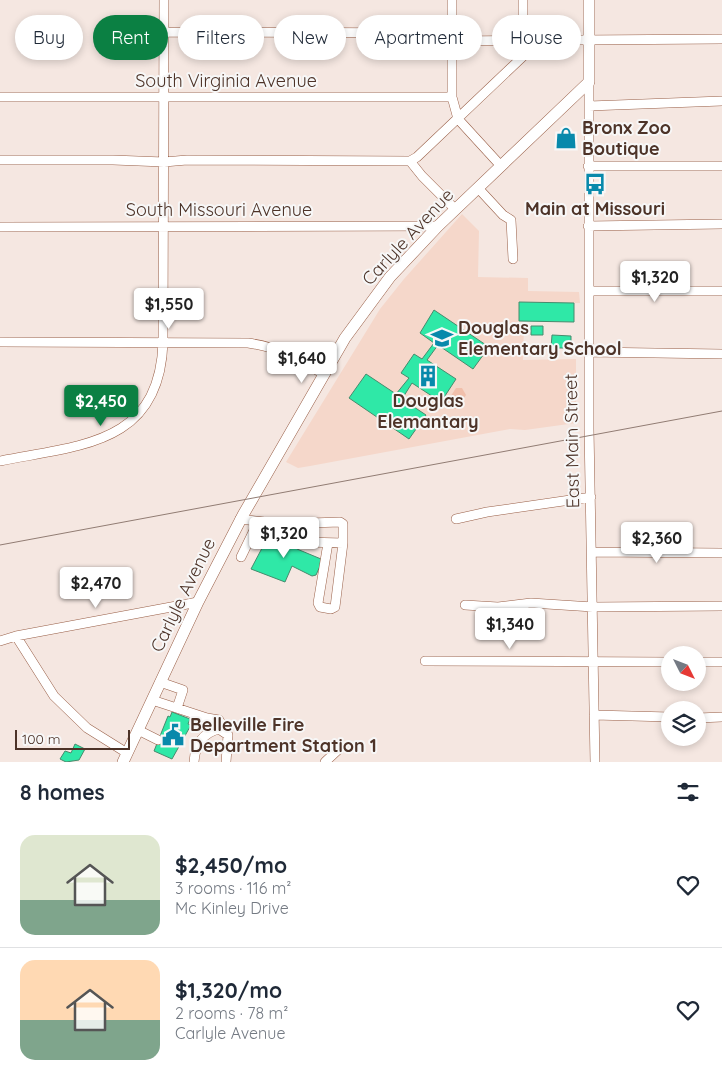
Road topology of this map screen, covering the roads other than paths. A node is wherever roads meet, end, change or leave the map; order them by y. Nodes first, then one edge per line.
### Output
1 (164, 0) edge
2 (452, 0) edge
3 (523, 0) edge
4 (589, 0) edge
5 (164, 15) edge
6 (452, 15) edge
7 (523, 15) edge
8 (168, 32) edge
9 (356, 35) edge
10 (722, 39) edge
11 (581, 40) edge
12 (589, 40) junction
13 (163, 60) edge
14 (452, 60) edge
15 (519, 60) edge
16 (589, 82) junction
17 (162, 97) junction
18 (452, 97) junction
19 (0, 98) edge
20 (722, 100) edge
21 (589, 106) junction
22 (458, 119) junction
23 (0, 160) edge
24 (410, 160) junction
25 (164, 162) junction
26 (501, 166) junction
27 (588, 166) junction
28 (722, 166) edge
29 (478, 188) junction
30 (455, 209) junction
31 (722, 224) edge
32 (164, 226) junction
33 (438, 226) junction
34 (588, 226) junction
35 (0, 227) edge
36 (513, 259) dead end
37 (589, 291) junction
38 (722, 291) edge
39 (0, 342) edge
40 (163, 342) junction
41 (589, 352) junction
42 (722, 354) edge
43 (323, 374) junction
44 (0, 460) edge
45 (591, 497) junction
46 (240, 519) junction
47 (456, 519) dead end
48 (258, 522) junction
49 (281, 524) junction
50 (328, 543) junction
51 (343, 543) junction
52 (592, 552) junction
53 (722, 553) edge
54 (241, 557) dead end
55 (198, 602) junction
56 (465, 605) dead end
57 (722, 606) edge
58 (592, 607) junction
59 (16, 636) junction
60 (0, 641) edge
61 (425, 661) dead end
62 (594, 662) junction
63 (661, 662) edge
64 (706, 662) edge
65 (722, 662) edge
66 (160, 682) junction
67 (152, 700) junction
68 (177, 708) junction
69 (594, 715) junction
70 (661, 717) edge
71 (722, 717) edge
72 (706, 718) edge
73 (220, 729) junction
74 (138, 730) junction
75 (158, 740) dead end
76 (340, 748) dead end
77 (125, 758) edge
78 (194, 762) edge
79 (226, 762) edge
80 (325, 762) edge
81 (595, 762) edge

1 - 5 street
2 - 6 street
3 - 7 street
4 - 12 main road, East Main Street
8 - 9 street
10 - 12 street
11 - 12 street
12 - 16 main road, East Main Street
13 - 17 street
14 - 18 street
15 - 22 street
16 - 21 street, East Main Street
16 - 26 main road, Carlyle Avenue
17 - 18 street, South Virginia Avenue
17 - 19 street, South Virginia Avenue
17 - 25 street
18 - 22 street
20 - 21 street
21 - 27 street, East Main Street
22 - 24 street
22 - 26 street
23 - 25 street
24 - 25 street
24 - 30 street
25 - 32 street
26 - 29 main road, Carlyle Avenue
27 - 28 street
27 - 34 street, East Main Street
29 - 30 main road, Carlyle Avenue
29 - 36 street
30 - 33 main road, Carlyle Avenue
31 - 34 street
32 - 33 street, South Missouri Avenue
32 - 35 street, South Missouri Avenue
32 - 40 street
33 - 43 main road, Carlyle Avenue
34 - 37 street, East Main Street
37 - 38 street
37 - 41 street, East Main Street
39 - 40 street
40 - 43 street
40 - 44 street
41 - 42 street
41 - 45 street, East Main Street
43 - 46 main road, Carlyle Avenue
45 - 47 street
45 - 52 street, East Main Street
46 - 48 street
46 - 55 main road, Carlyle Avenue
48 - 49 street
48 - 54 street
49 - 50 street
49 - 51 street
50 - 51 street
50 - 51 street
52 - 53 street
52 - 58 street, East Main Street
55 - 59 street
55 - 66 main road, Carlyle Avenue
56 - 58 street
57 - 58 street
58 - 62 street, East Main Street
59 - 60 street
59 - 77 street
61 - 62 street
62 - 63 street
62 - 69 street, East Main Street
64 - 65 street
66 - 67 main road, Carlyle Avenue
66 - 68 street
67 - 68 street
67 - 74 main road, Carlyle Avenue
68 - 73 street
69 - 70 street
69 - 81 street, East Main Street
71 - 72 street
73 - 78 street
73 - 79 street
74 - 75 street
74 - 77 main road, Carlyle Avenue
76 - 80 street

